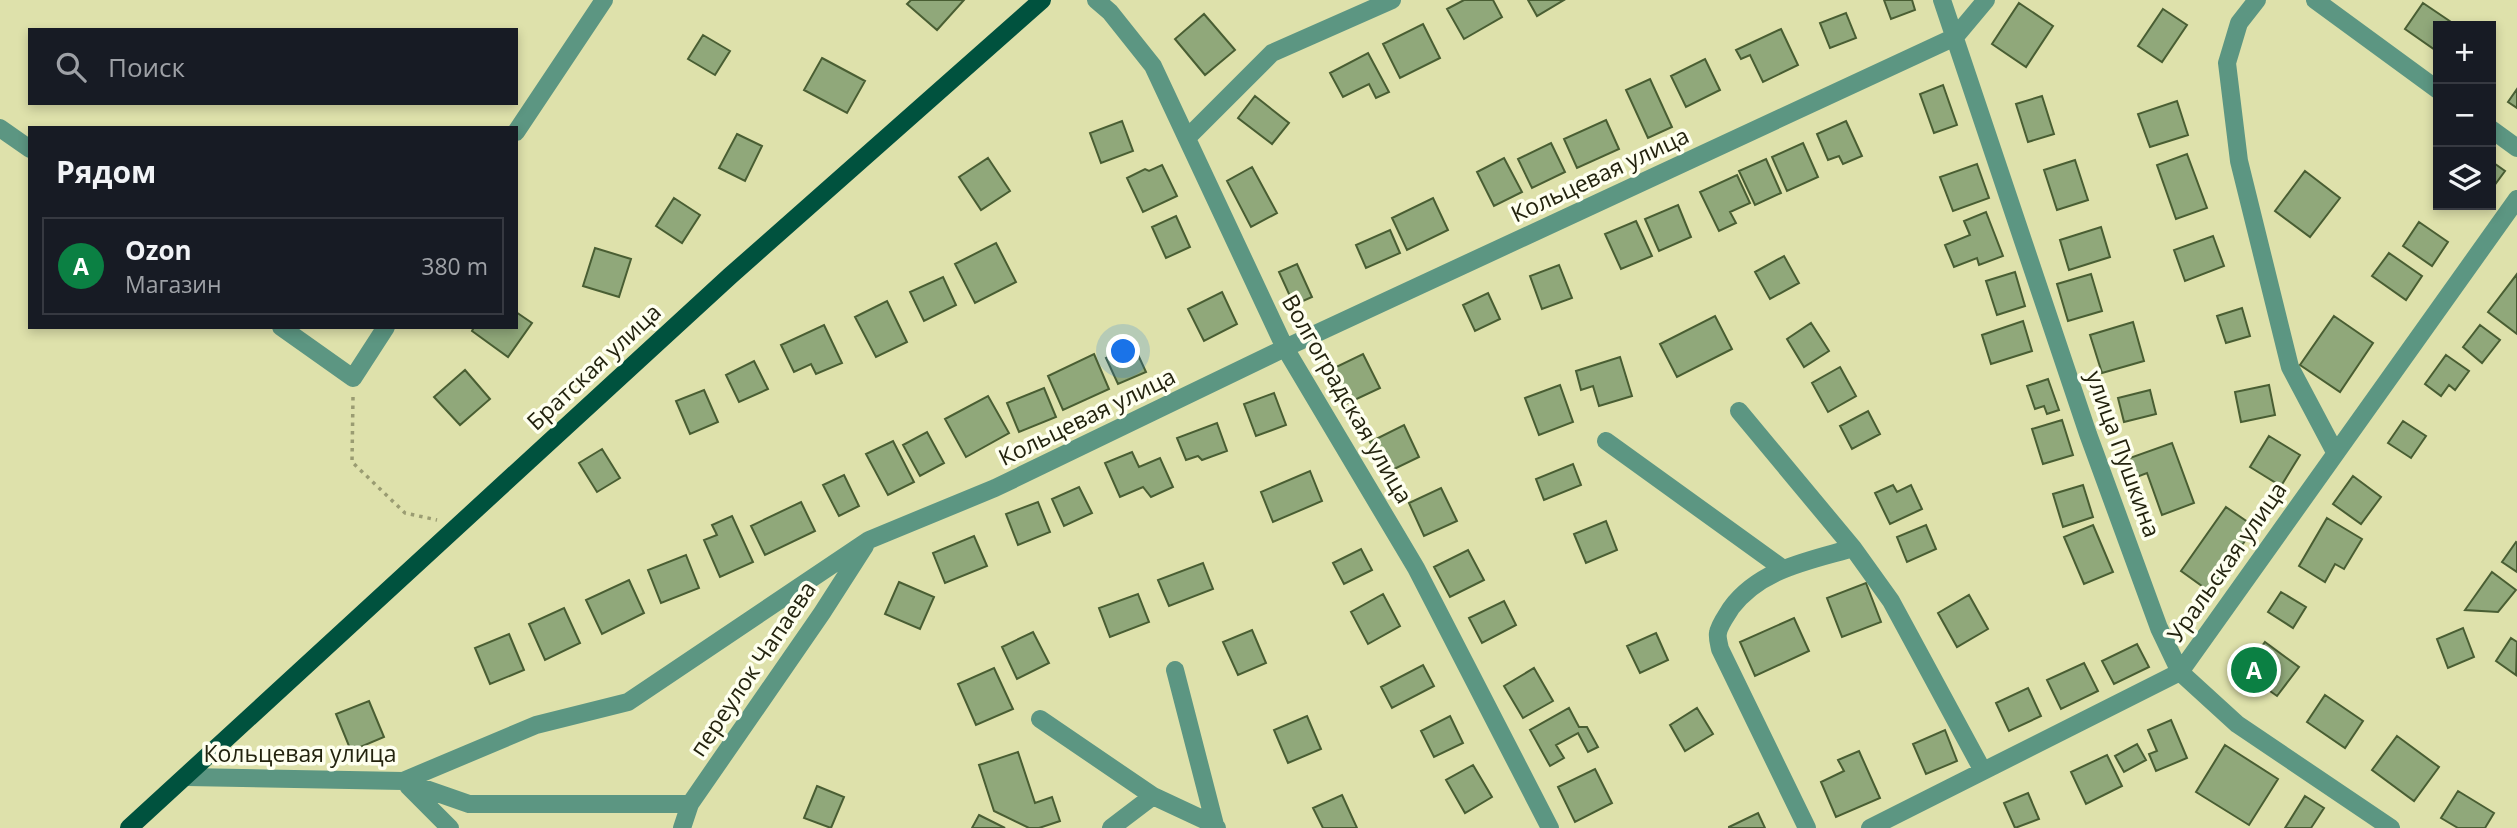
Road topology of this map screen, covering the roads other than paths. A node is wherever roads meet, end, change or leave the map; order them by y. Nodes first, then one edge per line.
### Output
1 (604, 0) edge
2 (1042, 0) edge
3 (1096, 0) edge
4 (1392, 0) edge
5 (1942, 0) edge
6 (1986, 0) edge
7 (2258, 0) edge
8 (2315, 0) edge
9 (1955, 37) junction
10 (2433, 86) edge
11 (0, 128) edge
12 (518, 129) edge
13 (2496, 133) edge
14 (1188, 136) junction
15 (28, 148) edge
16 (2517, 148) edge
17 (2517, 199) edge
18 (284, 329) edge
19 (385, 329) edge
20 (1285, 348) junction
21 (1739, 411) dead end
22 (1606, 441) dead end
23 (2335, 452) junction
24 (869, 540) junction
25 (1853, 548) junction
26 (1782, 568) junction
27 (1175, 670) dead end
28 (2180, 672) junction
29 (1040, 719) dead end
30 (1983, 771) junction
31 (187, 777) junction
32 (403, 781) junction
33 (1153, 796) junction
34 (690, 804) junction
35 (1216, 827) edge
36 (129, 828) edge
37 (450, 828) edge
38 (682, 828) edge
39 (1111, 828) edge
40 (1549, 828) edge
41 (1807, 828) edge
42 (1870, 828) edge
43 (2391, 828) edge

1 - 12 street
2 - 31 main road, Братская улица
3 - 14 street, Волгоградская улица
4 - 14 street
5 - 9 street, улица Пушкина
6 - 9 street, Кольцевая улица
7 - 23 street
8 - 10 street
9 - 20 street, Кольцевая улица
9 - 28 street, улица Пушкина
11 - 15 street
13 - 16 street
14 - 20 street, Волгоградская улица
17 - 23 street, Уральская улица
18 - 19 street
20 - 24 street, Кольцевая улица
20 - 40 street, Волгоградская улица
21 - 25 street
22 - 26 street
23 - 28 street, Уральская улица
24 - 32 street, Кольцевая улица
24 - 34 street, переулок Чапаева
25 - 26 street
25 - 30 street
26 - 41 street
27 - 35 street
28 - 30 street, Уральская улица
28 - 43 street, улица Пушкина
29 - 33 street
30 - 42 street, Уральская улица
31 - 32 street, Кольцевая улица
31 - 36 main road, Братская улица
32 - 34 street
32 - 37 street
33 - 35 street
33 - 39 street
34 - 38 street, переулок Чапаева

